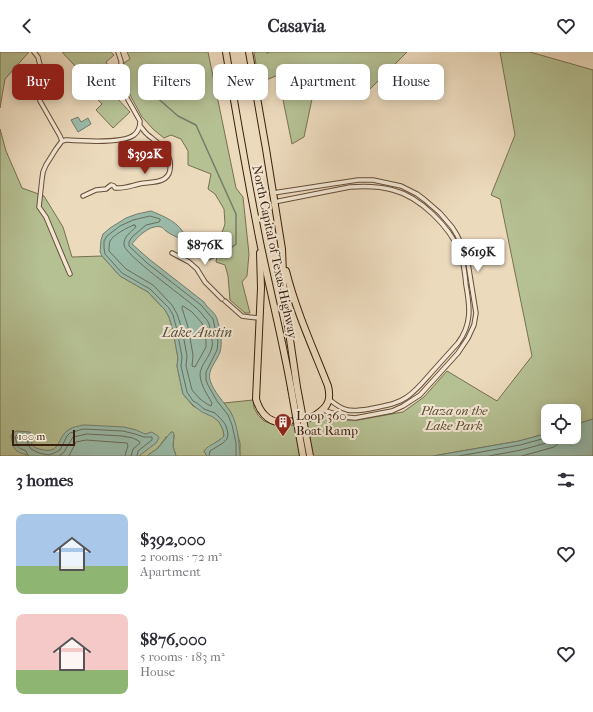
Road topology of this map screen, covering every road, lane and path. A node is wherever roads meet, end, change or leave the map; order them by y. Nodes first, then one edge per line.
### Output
1 (34, 52) edge
2 (118, 52) edge
3 (226, 52) edge
4 (249, 52) edge
5 (140, 126) junction
6 (62, 141) junction
7 (350, 181) junction
8 (350, 187) junction
9 (273, 193) junction
10 (84, 196) dead end
11 (426, 200) junction
12 (274, 202) junction
13 (422, 205) junction
14 (259, 237) junction
15 (172, 252) dead end
16 (283, 258) junction
17 (70, 274) dead end
18 (465, 274) junction
19 (470, 274) junction
20 (259, 318) junction
21 (453, 349) junction
22 (458, 353) junction
23 (294, 387) junction
24 (329, 399) junction
25 (323, 410) junction
26 (308, 418) dead end
27 (290, 420) dead end
28 (303, 456) edge
29 (310, 456) edge

1 - 6 street
2 - 5 street
3 - 14 highway, North Capital of Texas Highway
4 - 9 highway, North Capital of Texas Highway
5 - 6 street
5 - 10 street
6 - 17 street
7 - 8 street
7 - 9 street
7 - 11 street
8 - 12 street
8 - 13 street
9 - 12 highway, North Capital of Texas Highway
11 - 13 street
11 - 19 street
12 - 16 highway, North Capital of Texas Highway
13 - 18 street
14 - 20 highway
14 - 23 highway, North Capital of Texas Highway
15 - 20 street
16 - 23 highway, North Capital of Texas Highway
16 - 24 highway
18 - 19 street
18 - 21 street
19 - 22 street
20 - 27 highway
21 - 22 street
21 - 24 street
22 - 25 street
23 - 28 highway, North Capital of Texas Highway, bridge
23 - 29 highway, North Capital of Texas Highway, bridge
24 - 25 highway
25 - 26 highway

